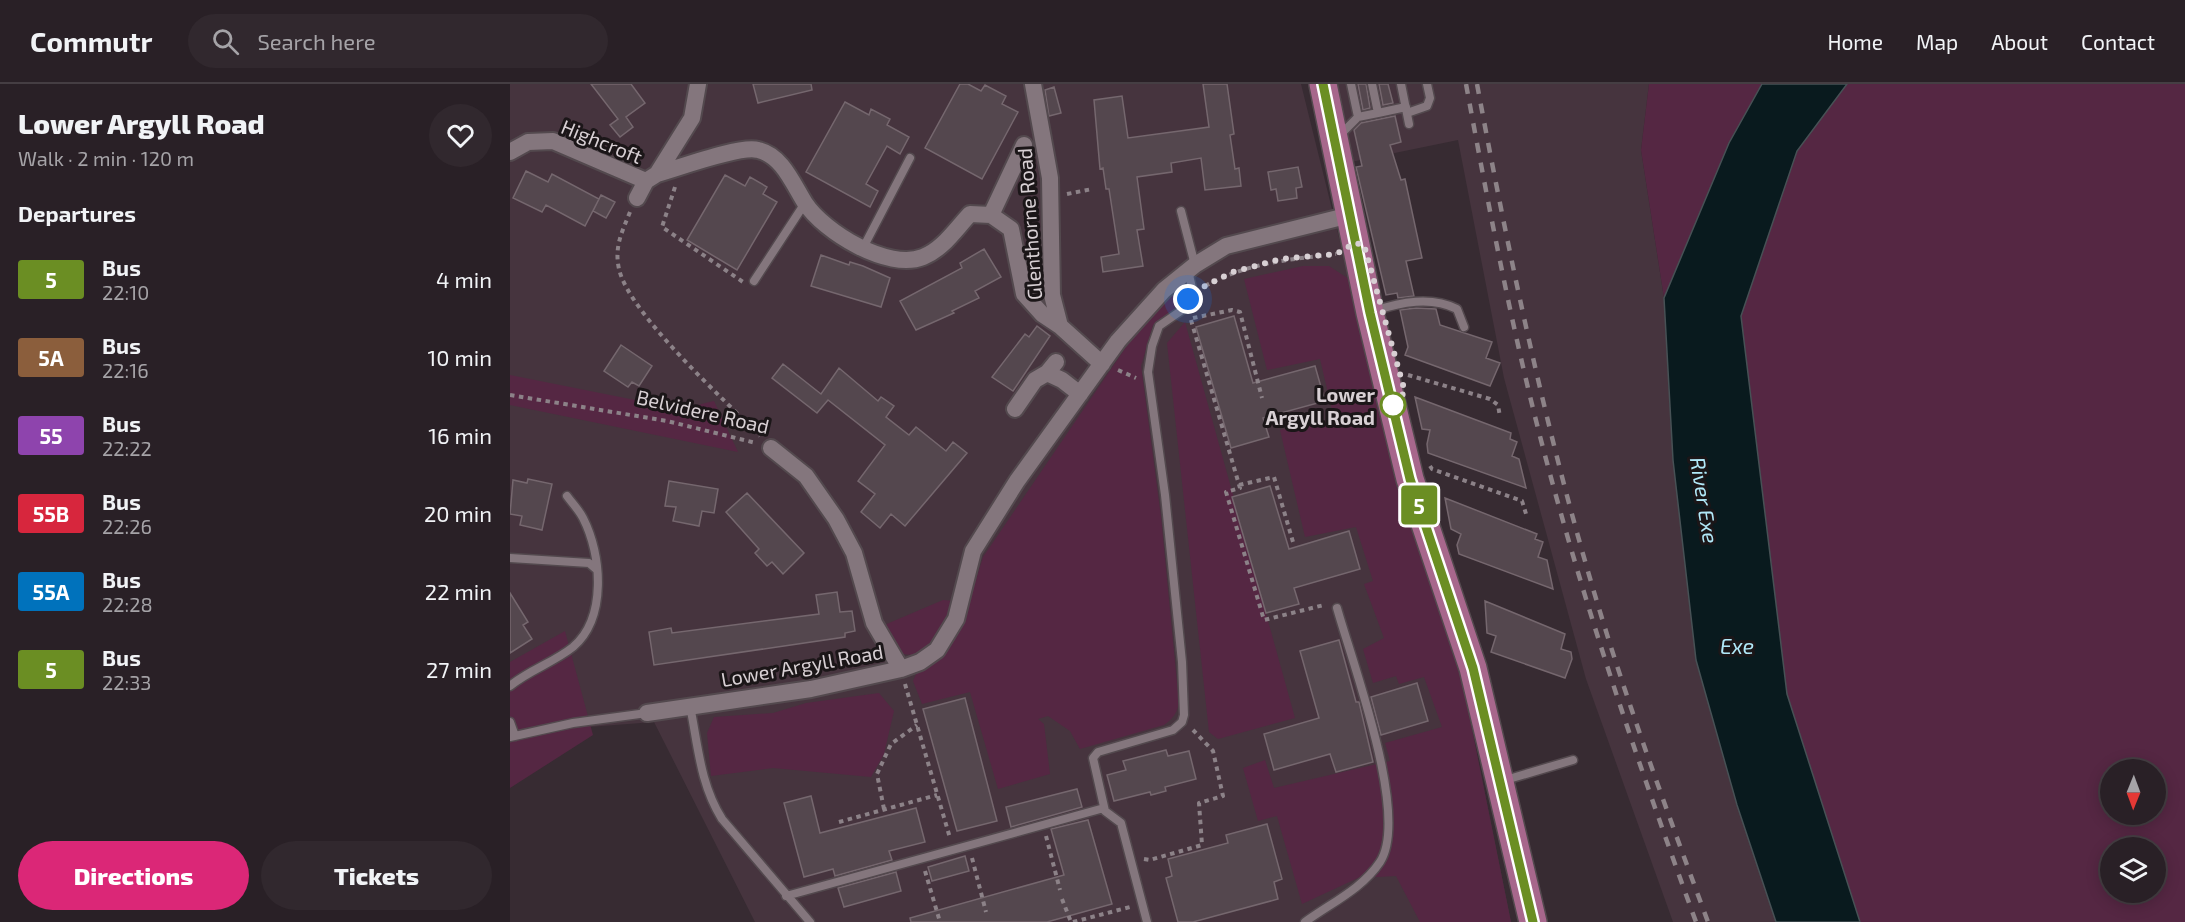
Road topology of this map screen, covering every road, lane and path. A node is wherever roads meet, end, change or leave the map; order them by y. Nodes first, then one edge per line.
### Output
1 (698, 84) edge
2 (1033, 84) edge
3 (1323, 84) edge
4 (1351, 84) edge
5 (1372, 84) edge
6 (1401, 84) edge
7 (1427, 84) edge
8 (1406, 110) junction
9 (1378, 113) junction
10 (1358, 117) junction
11 (1409, 124) dead end
12 (1334, 140) junction
13 (1024, 145) dead end
14 (510, 152) edge
15 (910, 158) dead end
16 (678, 169) junction
17 (651, 178) junction
18 (1092, 189) dead end
19 (1067, 194) dead end
20 (637, 198) joint
21 (806, 203) junction
22 (1181, 211) dead end
23 (991, 215) junction
24 (1350, 215) junction
25 (1355, 243) junction
26 (863, 248) junction
27 (1192, 268) junction
28 (754, 281) joint
29 (1193, 292) junction
30 (1186, 304) junction
31 (1370, 313) junction
32 (1190, 318) junction
33 (1060, 326) junction
34 (1464, 327) dead end
35 (1102, 364) junction
36 (1400, 373) dead end
37 (1150, 385) junction
38 (1080, 394) junction
39 (510, 395) edge
40 (1262, 398) dead end
41 (1015, 409) dead end
42 (1500, 417) dead end
43 (771, 448) junction
44 (1427, 460) dead end
45 (1239, 485) junction
46 (567, 496) dead end
47 (1527, 518) dead end
48 (1293, 542) dead end
49 (510, 558) edge
50 (596, 569) junction
51 (1337, 608) joint
52 (901, 669) junction
53 (510, 686) edge
54 (690, 705) junction
55 (647, 713) joint
56 (1183, 719) junction
57 (510, 722) edge
58 (917, 725) junction
59 (513, 736) edge
60 (1573, 760) dead end
61 (1500, 782) junction
62 (937, 795) junction
63 (1104, 808) junction
64 (884, 809) junction
65 (839, 822) dead end
66 (1043, 825) junction
67 (954, 850) junction
68 (1150, 860) dead end
69 (974, 865) dead end
70 (929, 884) dead end
71 (1060, 890) dead end
72 (786, 896) junction
73 (1062, 899) dead end
74 (1142, 904) junction
75 (986, 912) dead end
76 (810, 922) edge
77 (940, 922) edge
78 (1072, 922) edge
79 (1147, 922) edge
80 (1305, 922) edge
81 (1533, 922) edge

1 - 17 street
2 - 33 street, Glenthorne Road
3 - 12 highway
4 - 10 lane
5 - 9 lane
6 - 8 lane
7 - 8 lane
8 - 9 lane
8 - 11 lane
9 - 10 lane
10 - 12 lane
12 - 24 highway
13 - 23 street
14 - 17 street, Highcroft
15 - 26 lane
16 - 17 street
16 - 21 street
16 - 28 path
17 - 20 street
18 - 19 path
20 - 43 path
21 - 26 street
21 - 28 lane
22 - 27 lane
23 - 26 street
23 - 33 street
24 - 25 highway
24 - 27 street, Lower Argyll Road
25 - 29 path
25 - 31 highway
27 - 29 lane
27 - 35 street, Lower Argyll Road
29 - 30 lane
30 - 32 path
30 - 37 lane
31 - 34 lane
31 - 61 highway
32 - 40 path
32 - 45 path
33 - 35 street
35 - 37 path
35 - 38 street, Lower Argyll Road
36 - 42 path
37 - 56 lane
38 - 41 street
38 - 52 street, Lower Argyll Road
39 - 43 path, Belvidere Road
43 - 52 street, Belvidere Road
44 - 47 path
45 - 48 path
45 - 51 path
46 - 50 lane
49 - 50 lane
50 - 53 lane
51 - 80 lane
52 - 54 street, Lower Argyll Road
52 - 58 path
54 - 55 street, Lower Argyll Road
54 - 72 lane
55 - 59 lane
56 - 63 lane
56 - 68 path
57 - 59 lane
58 - 62 path
58 - 64 path
60 - 61 lane
61 - 81 highway
62 - 64 path
62 - 67 path
63 - 66 lane
63 - 74 lane
64 - 65 path
66 - 67 lane
66 - 71 path
67 - 72 lane
69 - 75 path
70 - 77 path
72 - 76 lane
73 - 78 path
74 - 78 path
74 - 79 lane

